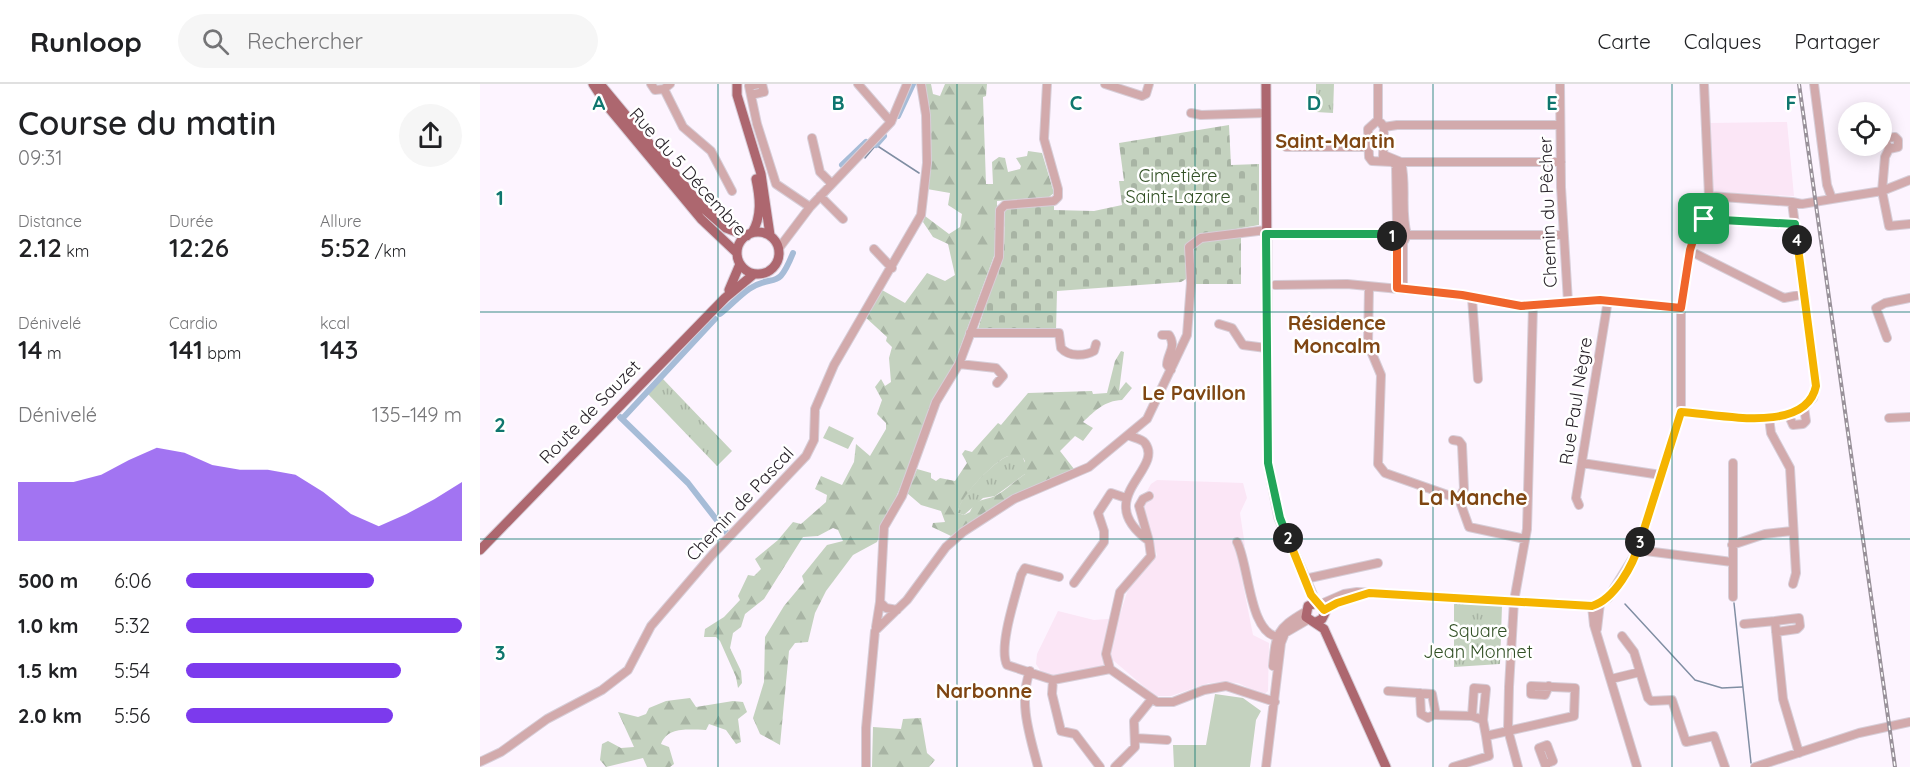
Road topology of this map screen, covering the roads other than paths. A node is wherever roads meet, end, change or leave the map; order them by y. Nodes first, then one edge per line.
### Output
1 (593, 84) edge
2 (600, 84) edge
3 (651, 84) edge
4 (732, 84) edge
5 (737, 84) edge
6 (760, 84) edge
7 (858, 84) edge
8 (907, 84) edge
9 (921, 84) edge
10 (1047, 84) edge
11 (1105, 84) edge
12 (1149, 84) edge
13 (1266, 84) edge
14 (1378, 84) edge
15 (1560, 84) edge
16 (1704, 84) edge
17 (1815, 84) edge
18 (667, 86) edge
19 (1191, 113) dead end
20 (1266, 113) junction
21 (1378, 120) junction
22 (891, 122) junction
23 (1560, 125) junction
24 (1384, 127) junction
25 (812, 138) dead end
26 (1286, 147) dead end
27 (1367, 147) junction
28 (1886, 156) edge
29 (1382, 158) junction
30 (1401, 162) junction
31 (1561, 162) junction
32 (1910, 180) edge
33 (832, 184) junction
34 (732, 190) dead end
35 (1882, 191) junction
36 (820, 196) junction
37 (1709, 196) junction
38 (1832, 199) junction
39 (1792, 202) junction
40 (810, 207) junction
41 (843, 219) dead end
42 (1700, 219) junction
43 (1795, 224) junction
44 (1910, 224) edge
45 (1266, 232) junction
46 (749, 234) junction
47 (770, 235) junction
48 (1400, 235) junction
49 (1563, 235) junction
50 (779, 248) junction
51 (874, 249) dead end
52 (1690, 250) junction
53 (737, 253) junction
54 (740, 264) junction
55 (892, 268) junction
56 (754, 274) junction
57 (1270, 285) junction
58 (1369, 287) junction
59 (1400, 289) junction
60 (1804, 294) junction
61 (725, 298) junction
62 (1472, 298) junction
63 (1910, 298) edge
64 (1608, 300) junction
65 (1568, 302) junction
66 (1533, 306) junction
67 (1681, 308) junction
68 (1219, 324) dead end
69 (970, 333) junction
70 (1162, 335) dead end
71 (1887, 338) dead end
72 (1096, 344) dead end
73 (1266, 348) junction
74 (959, 364) junction
75 (1171, 370) junction
76 (1478, 379) dead end
77 (997, 383) dead end
78 (1804, 408) junction
79 (1681, 412) junction
80 (1789, 416) junction
81 (1910, 417) edge
82 (1769, 418) junction
83 (1889, 418) dead end
84 (1147, 419) junction
85 (1128, 435) junction
86 (1141, 440) junction
87 (1453, 440) dead end
88 (1581, 463) junction
89 (1732, 463) dead end
90 (1661, 475) junction
91 (1149, 496) dead end
92 (1126, 498) junction
93 (1460, 499) junction
94 (1579, 505) dead end
95 (1792, 531) junction
96 (1525, 539) junction
97 (1149, 541) junction
98 (1237, 542) dead end
99 (1732, 544) junction
100 (480, 550) edge
101 (1638, 550) junction
102 (1378, 562) dead end
103 (1732, 562) junction
104 (1059, 578) dead end
105 (1305, 579) junction
106 (1074, 583) dead end
107 (1793, 584) dead end
108 (1733, 597) dead end
109 (1514, 601) junction
110 (880, 602) junction
111 (1596, 605) junction
112 (897, 610) junction
113 (1315, 611) junction
114 (1775, 621) junction
115 (1744, 624) dead end
116 (1265, 630) junction
117 (875, 631) junction
118 (1283, 631) junction
119 (1776, 632) junction
120 (1622, 636) dead end
121 (1276, 637) junction
122 (1110, 669) junction
123 (1030, 671) junction
124 (1640, 672) junction
125 (1611, 680) junction
126 (1053, 681) junction
127 (1549, 686) dead end
128 (1388, 691) dead end
129 (1420, 693) junction
130 (1151, 700) junction
131 (1273, 702) junction
132 (1435, 714) junction
133 (1472, 716) junction
134 (1483, 720) junction
135 (1910, 722) edge
136 (1508, 730) junction
137 (1486, 736) junction
138 (1135, 738) junction
139 (1167, 740) dead end
140 (1799, 753) junction
141 (480, 762) edge
142 (1125, 764) edge
143 (866, 767) edge
144 (1038, 767) edge
145 (1100, 767) edge
146 (1115, 767) edge
147 (1266, 767) edge
148 (1386, 767) edge
149 (1453, 767) edge
150 (1518, 767) edge
151 (1637, 767) edge
152 (1725, 767) edge
153 (1755, 767) edge

1 - 53 main road, Rue du 5 Décembre
2 - 46 main road, Rue du 5 Décembre
3 - 18 street
4 - 46 main road
5 - 47 main road
6 - 40 street
7 - 22 street
8 - 22 street
9 - 55 street, Chemin de Pascal
10 - 69 street
11 - 12 street
13 - 20 main road
14 - 21 street
15 - 23 street, Chemin du Pêcher
16 - 37 street
17 - 38 street
18 - 34 street
19 - 20 street
20 - 45 main road
21 - 24 street
21 - 27 street
22 - 33 street
23 - 24 street
23 - 31 street, Chemin du Pêcher
24 - 29 street
25 - 33 street
26 - 27 street
27 - 29 street
28 - 35 street
29 - 30 street
29 - 48 street
30 - 31 street
30 - 48 street
31 - 49 street, Chemin du Pêcher
32 - 35 street
33 - 36 street
35 - 38 street
35 - 44 street
36 - 40 street
36 - 41 street
37 - 39 street
37 - 42 street
38 - 39 street
39 - 43 street
40 - 50 street
42 - 43 street
42 - 52 street
43 - 60 street
45 - 48 street
45 - 57 main road
45 - 75 street
46 - 47 main road
46 - 53 main road
47 - 50 main road
48 - 49 street
48 - 59 street
49 - 65 street, Chemin du Pêcher
50 - 56 main road
51 - 55 street
52 - 60 street
52 - 67 street
53 - 54 main road
54 - 56 main road
54 - 61 main road, Route de Sauzet
55 - 141 street, Chemin de Pascal
56 - 61 main road, Route de Sauzet
57 - 58 street
57 - 73 main road
58 - 59 street
58 - 93 street
59 - 62 street
60 - 78 street
61 - 100 main road, Route de Sauzet
62 - 66 street
62 - 76 street
63 - 71 street
64 - 65 street
64 - 67 street
64 - 88 street, Rue Paul Nègre
65 - 66 street
66 - 96 street
67 - 79 street
68 - 73 street
69 - 72 street
69 - 74 street
70 - 75 street
73 - 105 main road
74 - 77 street
74 - 110 street
75 - 84 street
78 - 80 street
78 - 80 street
79 - 82 street
79 - 90 street
80 - 82 street
81 - 83 street
82 - 95 street
84 - 85 street
84 - 86 street
85 - 86 street
85 - 112 street
86 - 92 street
87 - 93 street
88 - 90 street
88 - 94 street, Rue Paul Nègre
89 - 99 street
90 - 101 street
91 - 97 street
92 - 97 street
92 - 106 street
93 - 96 street
95 - 99 street
95 - 107 street
96 - 109 street
97 - 122 street
98 - 116 street
99 - 103 street
101 - 103 street
101 - 111 street
102 - 105 street
103 - 108 street
104 - 123 street
105 - 113 main road
109 - 111 street
109 - 113 street
109 - 136 street
110 - 112 street
110 - 117 street
111 - 125 street
112 - 117 street
113 - 118 street
113 - 148 main road
114 - 115 street
114 - 119 street
114 - 119 street
116 - 118 street
116 - 121 street
117 - 143 street
118 - 121 street
118 - 131 street
119 - 140 street
120 - 124 street
121 - 131 street
122 - 126 street
122 - 130 street
123 - 126 street
123 - 144 street
124 - 125 street
124 - 152 street
125 - 151 street
126 - 145 street
127 - 136 street
128 - 129 street
129 - 132 street
129 - 132 street
130 - 131 street
130 - 138 street
131 - 147 street
132 - 133 street
133 - 134 street
133 - 134 street
134 - 137 street
135 - 140 street
136 - 137 street
136 - 150 street
137 - 149 street
138 - 139 street
138 - 142 street
140 - 153 street
142 - 146 street

